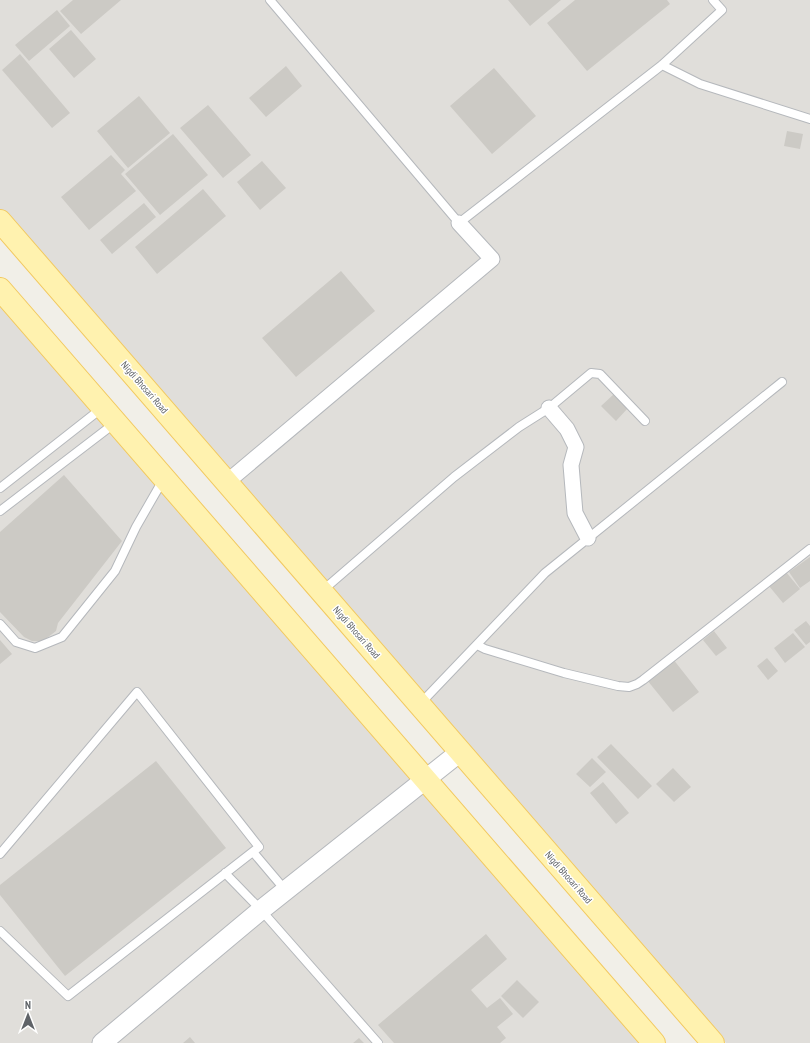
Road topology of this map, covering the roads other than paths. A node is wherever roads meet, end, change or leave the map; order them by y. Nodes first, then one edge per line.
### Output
1 (270, 0) edge
2 (713, 0) edge
3 (662, 65) junction
4 (810, 119) edge
5 (0, 221) edge
6 (459, 223) junction
7 (0, 289) edge
8 (782, 382) dead end
9 (549, 408) junction
10 (109, 415) junction
11 (645, 421) dead end
12 (164, 479) junction
13 (227, 482) junction
14 (0, 488) edge
15 (0, 511) edge
16 (588, 538) junction
17 (810, 549) edge
18 (322, 591) junction
19 (0, 624) edge
20 (477, 645) junction
21 (420, 705) junction
22 (460, 752) junction
23 (426, 780) junction
24 (253, 852) junction
25 (0, 854) edge
26 (225, 873) junction
27 (286, 891) junction
28 (261, 910) junction
29 (0, 930) edge
30 (102, 1043) edge
31 (378, 1043) edge
32 (654, 1043) edge
33 (713, 1043) edge

1 - 6 lane
2 - 3 lane
3 - 4 lane
3 - 6 lane
5 - 13 main road, Nigdi Bhosari Road
6 - 13 street
7 - 10 main road
8 - 16 lane
9 - 11 lane
9 - 16 street
9 - 18 lane
10 - 12 main road
10 - 14 lane
10 - 15 lane
12 - 19 lane
12 - 23 main road
13 - 18 main road, Nigdi Bhosari Road
16 - 20 lane
17 - 20 lane
18 - 21 main road, Nigdi Bhosari Road
20 - 21 lane
21 - 22 main road, Nigdi Bhosari Road
22 - 23 street
22 - 33 main road, Nigdi Bhosari Road
23 - 27 street
23 - 32 main road
24 - 25 lane
24 - 26 lane
24 - 27 lane
26 - 28 lane
26 - 29 lane
27 - 28 street
28 - 30 street
28 - 31 lane

